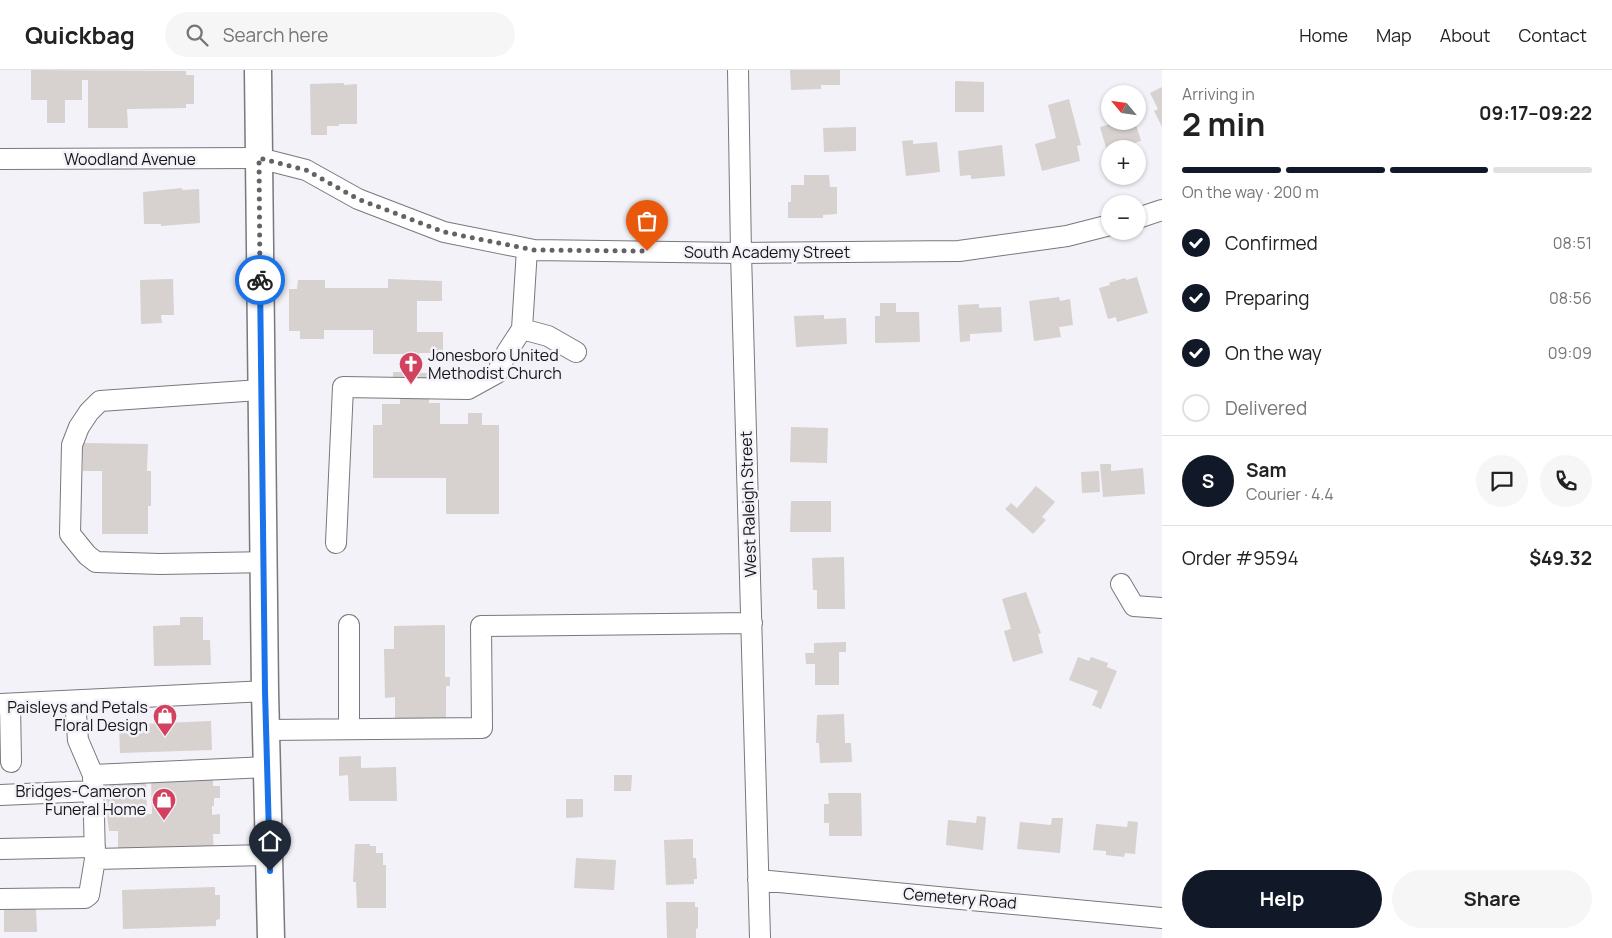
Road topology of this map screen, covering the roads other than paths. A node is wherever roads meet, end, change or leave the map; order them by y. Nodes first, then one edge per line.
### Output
1 (258, 70) edge
2 (738, 70) edge
3 (259, 158) junction
4 (0, 159) edge
5 (1162, 210) edge
6 (1146, 215) edge
7 (1101, 227) edge
8 (527, 249) junction
9 (742, 253) junction
10 (522, 329) junction
11 (576, 352) dead end
12 (262, 390) junction
13 (336, 543) dead end
14 (263, 562) junction
15 (1121, 584) dead end
16 (1162, 608) edge
17 (752, 623) junction
18 (349, 625) dead end
19 (265, 691) junction
20 (75, 701) junction
21 (5, 704) edge
22 (349, 729) junction
23 (266, 730) junction
24 (11, 762) dead end
25 (266, 767) junction
26 (93, 783) junction
27 (0, 795) edge
28 (0, 848) edge
29 (95, 853) junction
30 (269, 855) junction
31 (758, 880) junction
32 (0, 900) edge
33 (1162, 918) edge
34 (271, 938) edge
35 (760, 938) edge

1 - 3 main road
2 - 9 street, West Raleigh Street
3 - 4 street, Woodland Avenue
3 - 8 street, South Academy Street
3 - 12 main road
5 - 6 street
7 - 9 street, South Academy Street
8 - 9 street, South Academy Street
8 - 10 street
9 - 17 street, West Raleigh Street
10 - 11 street
10 - 13 street
12 - 14 main road
12 - 14 street
14 - 19 main road
15 - 16 street
17 - 22 street
17 - 31 street, West Raleigh Street
18 - 22 street
19 - 20 street
19 - 23 main road
20 - 21 street
20 - 26 street
21 - 24 street
22 - 23 street
23 - 25 main road
25 - 26 street
25 - 30 main road
26 - 27 street
26 - 29 street
28 - 29 street
29 - 30 street
29 - 32 street
30 - 34 main road
31 - 33 street, Cemetery Road
31 - 35 street, West Raleigh Street

